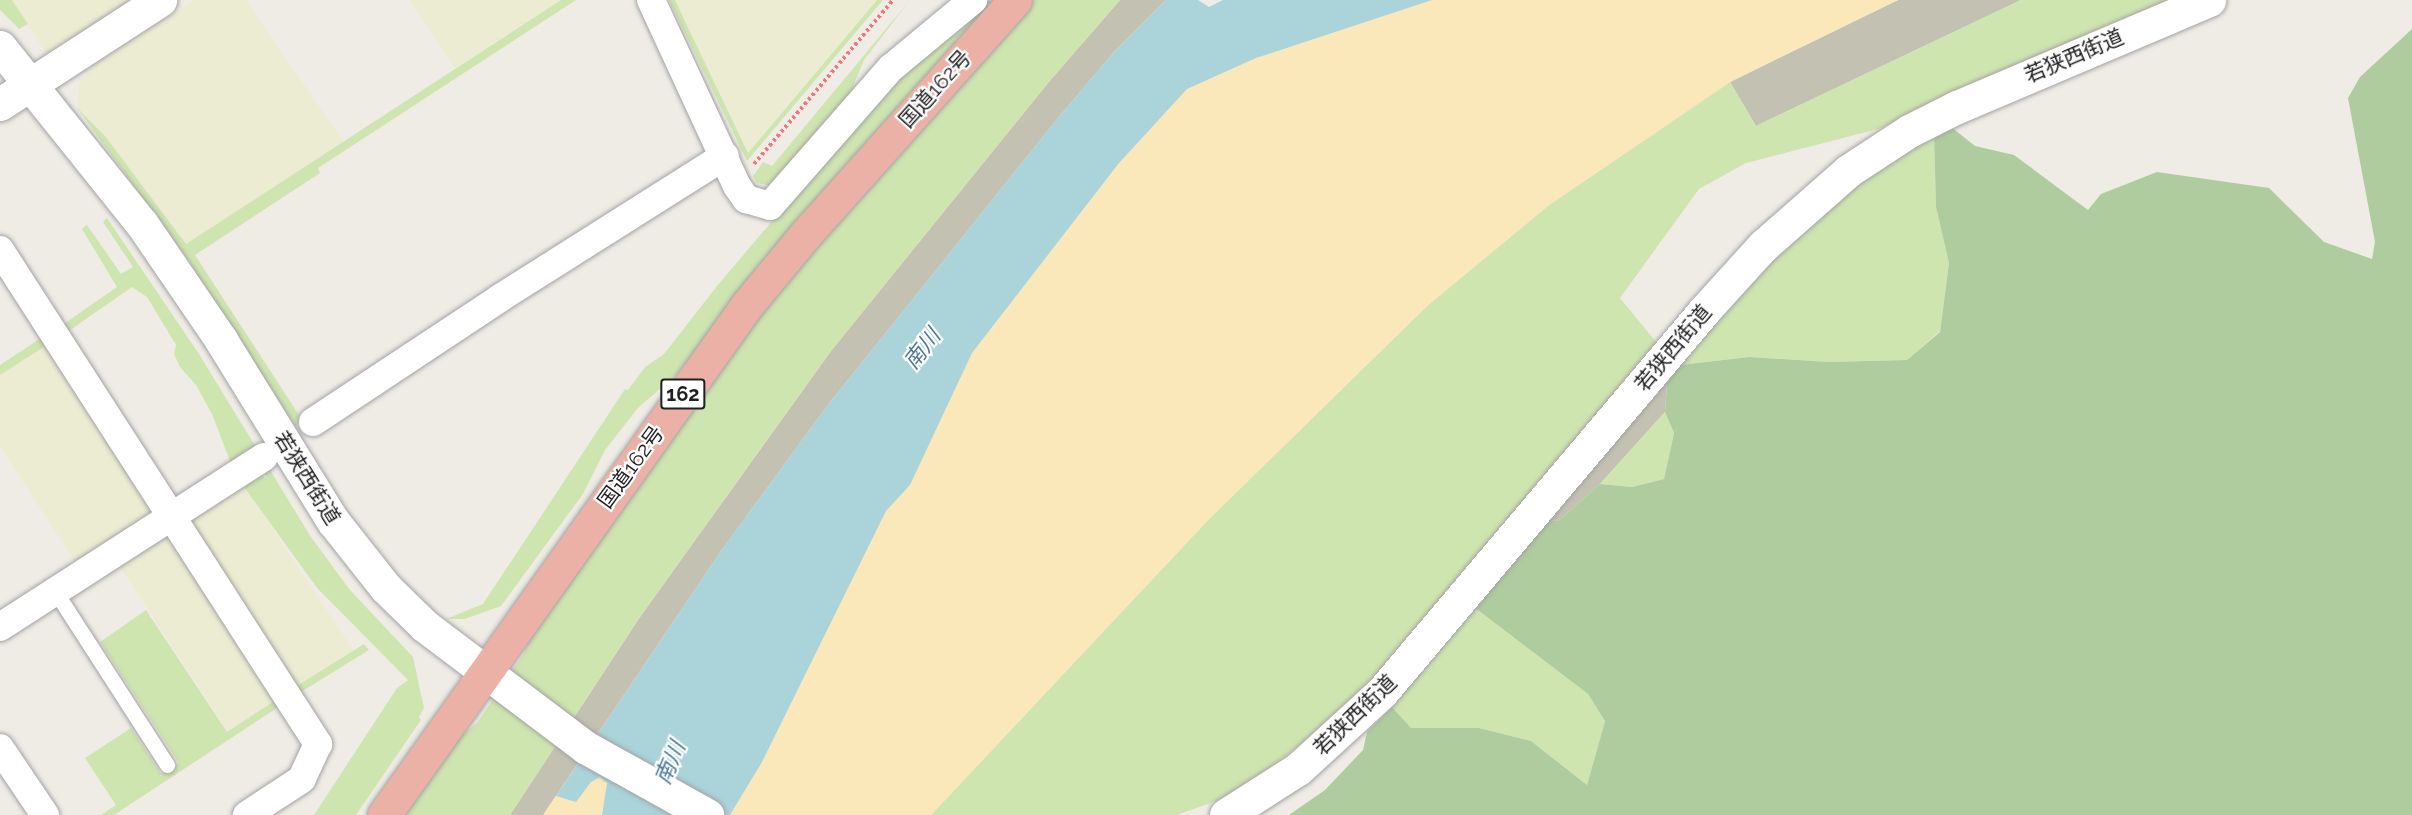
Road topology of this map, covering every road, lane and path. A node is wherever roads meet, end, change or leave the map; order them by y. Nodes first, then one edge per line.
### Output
1 (160, 0) edge
2 (651, 0) edge
3 (893, 0) edge
4 (974, 0) edge
5 (1015, 0) edge
6 (2210, 0) edge
7 (0, 47) edge
8 (32, 84) junction
9 (0, 105) edge
10 (725, 156) junction
11 (737, 186) junction
12 (0, 250) edge
13 (313, 422) dead end
14 (264, 457) dead end
15 (171, 515) junction
16 (55, 591) junction
17 (0, 627) edge
18 (492, 679) junction
19 (0, 748) edge
20 (167, 765) dead end
21 (45, 815) edge
22 (247, 815) edge
23 (384, 815) edge
24 (707, 815) edge
25 (1226, 815) edge

1 - 8 street
2 - 10 street
3 - 11 path
4 - 11 street
5 - 18 highway, 国道162号 / 162
6 - 25 street, 若狭西街道
7 - 8 street, 若狭西街道
8 - 9 street
8 - 18 street, 若狭西街道
10 - 11 street
10 - 13 street
12 - 15 street
14 - 15 street
15 - 16 street
15 - 22 street
16 - 17 street
16 - 20 lane
18 - 23 highway, 国道162号 / 162
18 - 24 street, 若狭西街道
19 - 21 street

